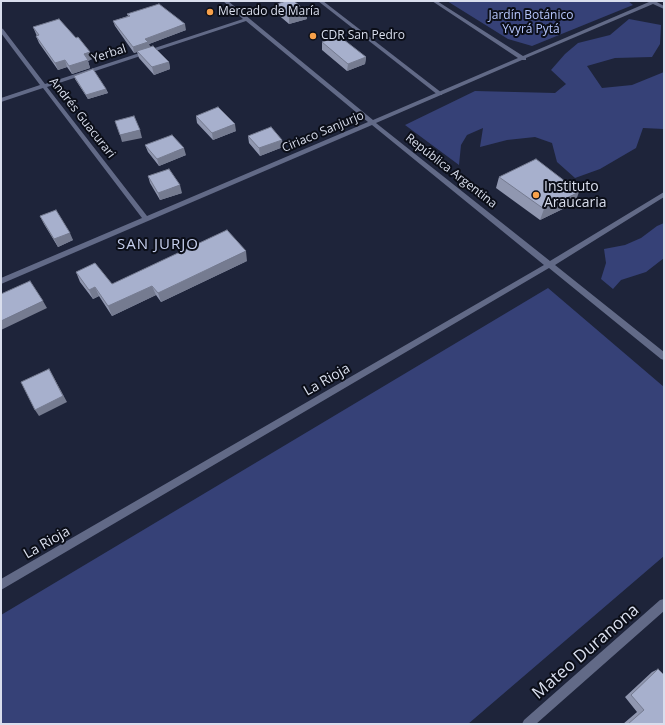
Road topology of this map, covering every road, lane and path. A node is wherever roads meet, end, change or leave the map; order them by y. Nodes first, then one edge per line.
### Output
1 (225, 1) edge
2 (320, 1) edge
3 (434, 1) edge
4 (652, 2) edge
5 (664, 8) edge
6 (247, 19) junction
7 (1, 30) edge
8 (524, 59) junction
9 (42, 86) junction
10 (440, 94) junction
11 (1, 100) edge
12 (373, 123) junction
13 (664, 194) edge
14 (146, 219) junction
15 (551, 264) junction
16 (1, 281) edge
17 (664, 357) edge
18 (1, 585) edge
19 (664, 604) edge
20 (528, 724) edge

1 - 6 street, República Argentina
2 - 10 street
3 - 8 street
4 - 5 street
4 - 8 street, Ciriaco Sanjurjo
6 - 9 street, Yerbal
6 - 12 street, República Argentina
7 - 9 street, Andrés Guacurari
8 - 10 street, Ciriaco Sanjurjo
9 - 11 street, Yerbal
9 - 14 street, Andrés Guacurari
10 - 12 street, Ciriaco Sanjurjo
12 - 14 street, Ciriaco Sanjurjo
12 - 15 street, República Argentina
13 - 15 street, La Rioja
14 - 16 street, Ciriaco Sanjurjo
15 - 17 street, República Argentina
15 - 18 street, La Rioja
19 - 20 street, Mateo Duranona

